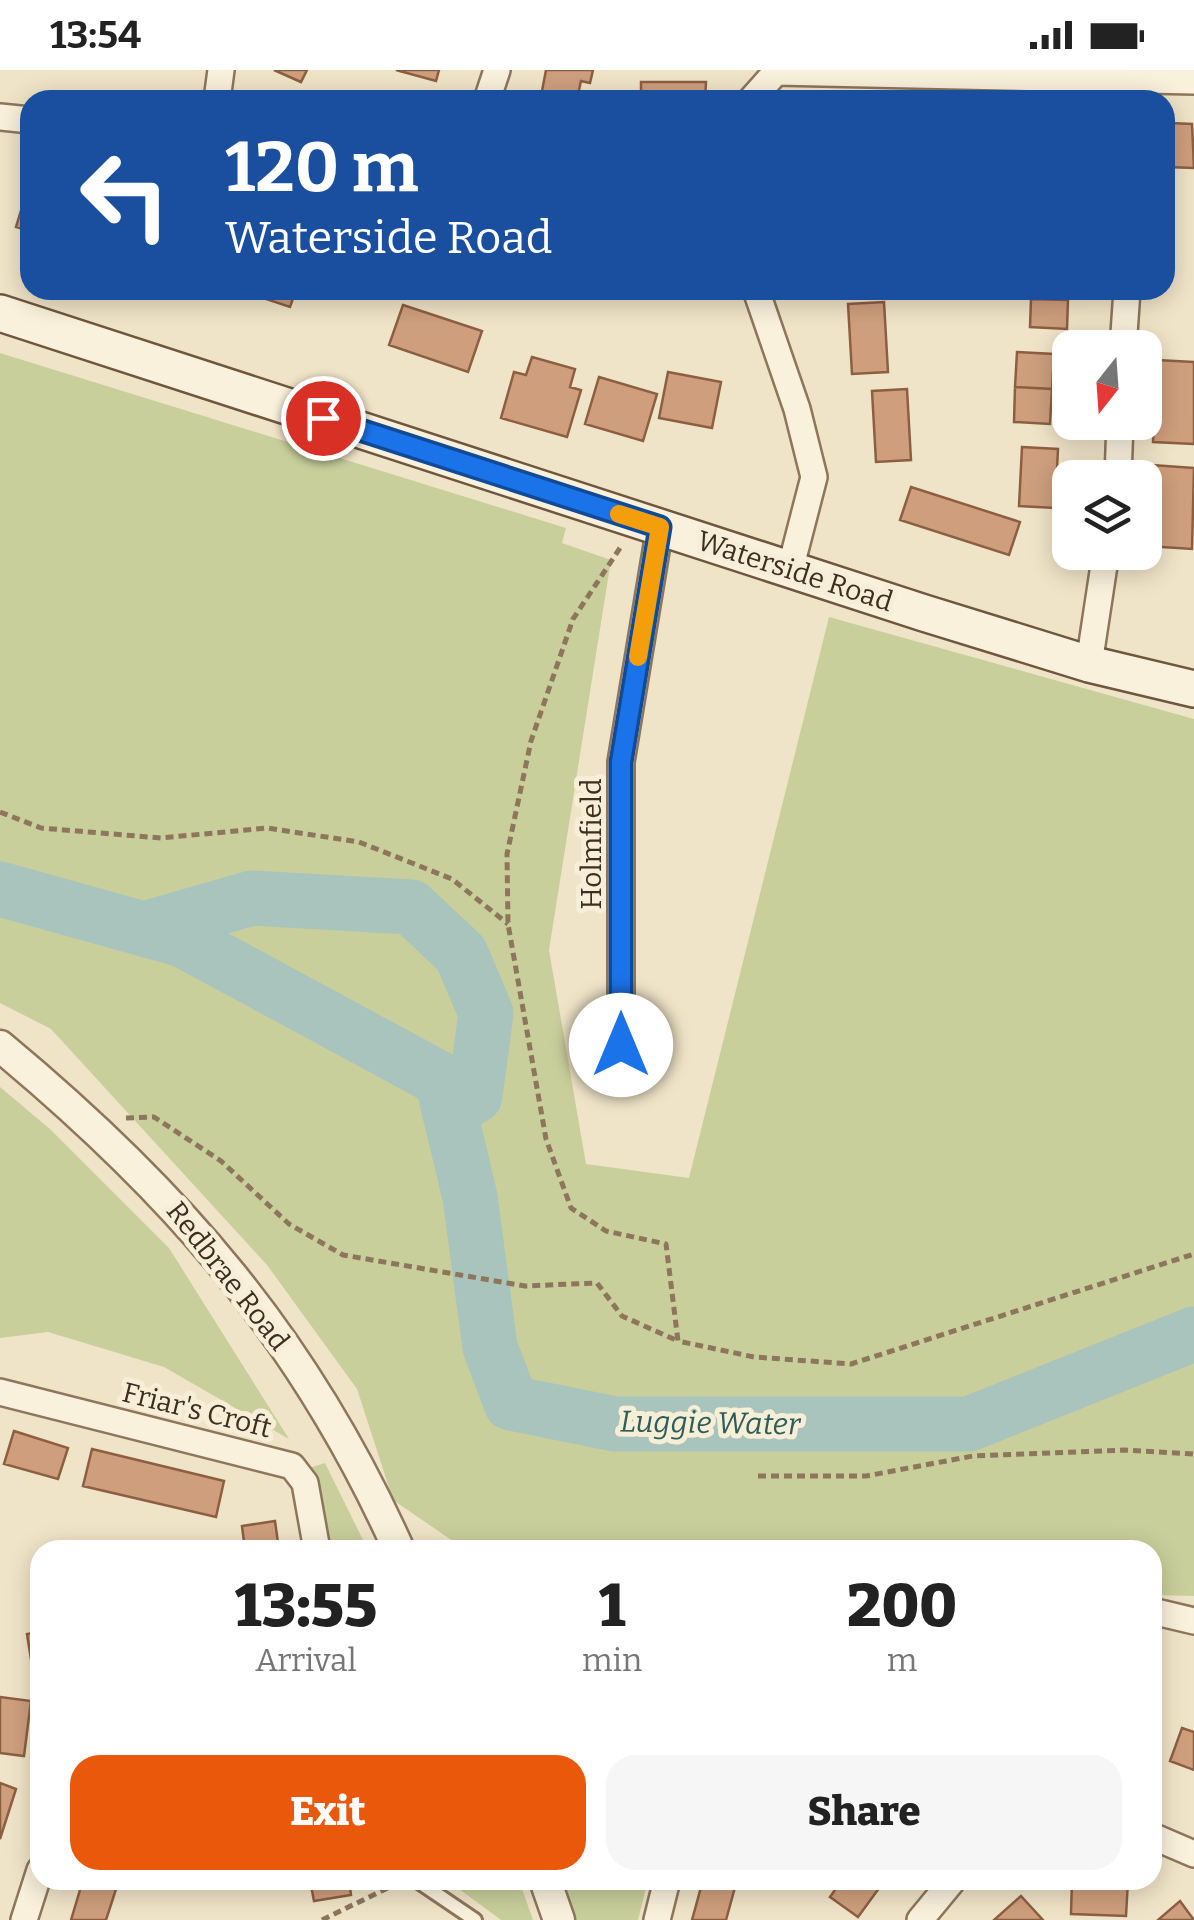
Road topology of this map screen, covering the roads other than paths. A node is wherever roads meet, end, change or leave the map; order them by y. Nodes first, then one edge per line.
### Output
1 (1194, 81) edge
2 (1139, 83) edge
3 (760, 90) edge
4 (759, 300) edge
5 (1126, 300) edge
6 (0, 313) edge
7 (1124, 330) edge
8 (649, 524) junction
9 (790, 570) junction
10 (1103, 570) edge
11 (1090, 664) junction
12 (1194, 688) edge
13 (621, 1045) dead end
14 (0, 1046) edge
15 (0, 1392) edge
16 (315, 1540) edge
17 (394, 1540) edge
18 (1162, 1613) edge
19 (1194, 1621) edge
20 (1162, 1840) edge
21 (1194, 1854) edge
22 (34, 1890) edge
23 (431, 1890) edge
24 (548, 1890) edge
25 (664, 1890) edge
26 (946, 1890) edge
27 (24, 1920) edge
28 (475, 1920) edge
29 (559, 1920) edge
30 (657, 1920) edge
31 (920, 1920) edge

1 - 2 street
2 - 3 street
4 - 9 street
5 - 7 street
6 - 8 main road, Waterside Road
8 - 9 main road, Waterside Road
8 - 13 street, Holmfield
9 - 11 main road, Waterside Road
10 - 11 street
11 - 12 main road, Waterside Road
14 - 17 street, Redbrae Road
15 - 16 street, Friar's Croft
18 - 19 street
20 - 21 street
22 - 27 street
23 - 28 lane
24 - 29 street
25 - 30 street
26 - 31 street

